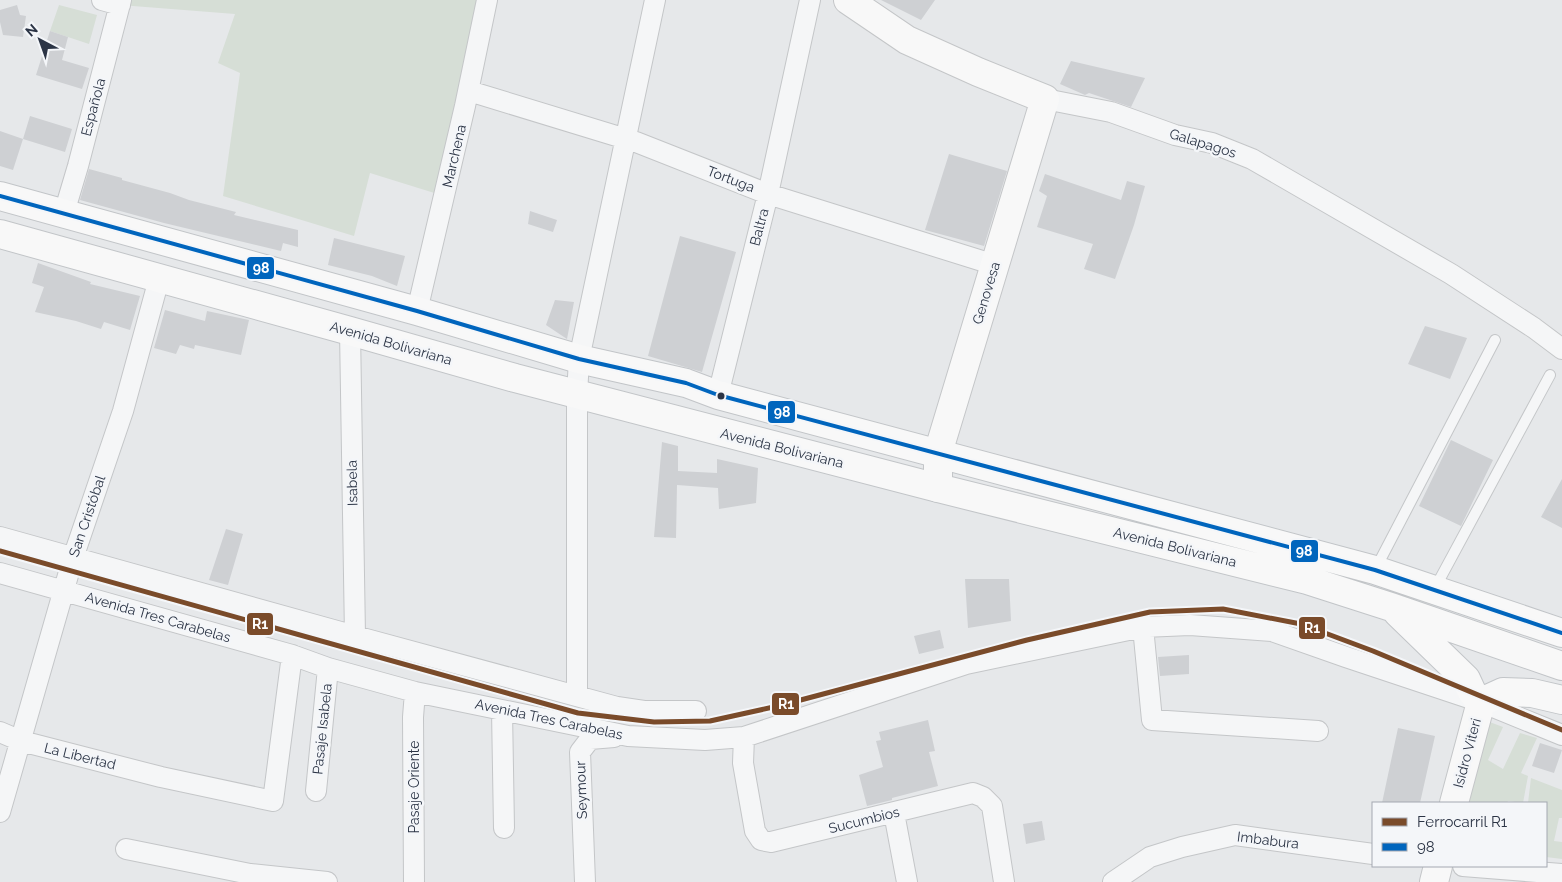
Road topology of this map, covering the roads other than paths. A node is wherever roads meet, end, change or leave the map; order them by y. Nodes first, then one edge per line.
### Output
1 (487, 0) edge
2 (655, 0) edge
3 (810, 0) edge
4 (848, 0) edge
5 (114, 2) edge
6 (469, 92) junction
7 (1045, 99) junction
8 (626, 140) junction
9 (768, 194) junction
10 (0, 196) edge
11 (64, 213) junction
12 (0, 234) edge
13 (995, 265) junction
14 (159, 279) junction
15 (417, 311) junction
16 (350, 331) junction
17 (1495, 340) dead end
18 (1562, 349) edge
19 (579, 359) junction
20 (1550, 375) dead end
21 (577, 395) junction
22 (718, 396) junction
23 (938, 453) junction
24 (938, 488) junction
25 (0, 537) edge
26 (72, 558) junction
27 (1375, 570) junction
28 (0, 573) edge
29 (1434, 589) junction
30 (63, 590) junction
31 (1391, 607) junction
32 (1143, 627) junction
33 (1561, 629) edge
34 (354, 636) junction
35 (292, 655) junction
36 (1562, 666) edge
37 (328, 668) junction
38 (416, 692) junction
39 (577, 696) junction
40 (1562, 700) edge
41 (1481, 702) junction
42 (502, 710) junction
43 (696, 711) dead end
44 (1318, 731) dead end
45 (0, 732) edge
46 (1562, 735) edge
47 (628, 736) junction
48 (744, 737) junction
49 (21, 741) junction
50 (316, 791) dead end
51 (1454, 802) edge
52 (0, 812) edge
53 (894, 813) junction
54 (504, 828) dead end
55 (126, 849) dead end
56 (1372, 854) edge
57 (1438, 867) edge
58 (1475, 867) edge
59 (1562, 874) edge
60 (327, 882) edge
61 (414, 882) edge
62 (585, 882) edge
63 (907, 882) edge
64 (1004, 882) edge
65 (1113, 882) edge
66 (1434, 882) edge

1 - 6 street, Marchena
2 - 8 street
3 - 9 street, Baltra
4 - 7 main road, Galapagos
5 - 11 street, Española
6 - 8 street, Tortuga
6 - 15 street, Marchena
7 - 13 main road, Genovesa
7 - 18 street, Galapagos
8 - 9 street, Tortuga
8 - 19 street
9 - 13 street, Tortuga
9 - 22 street, Baltra
10 - 11 main road, Avenida Bolivariana
11 - 15 main road, Avenida Bolivariana
12 - 14 main road, Avenida Bolivariana
13 - 23 main road, Genovesa
14 - 16 main road, Avenida Bolivariana
14 - 26 street, San Cristóbal
15 - 19 main road, Avenida Bolivariana
16 - 21 main road, Avenida Bolivariana
16 - 34 street, Isabela
17 - 27 lane
19 - 21 street
19 - 22 main road, Avenida Bolivariana
20 - 29 lane
21 - 24 main road, Avenida Bolivariana
21 - 39 street
22 - 23 main road, Avenida Bolivariana
23 - 24 main road, Genovesa
23 - 27 main road, Avenida Bolivariana
24 - 31 main road, Avenida Bolivariana
25 - 26 street
26 - 30 street, San Cristóbal
26 - 34 street
27 - 29 main road, Avenida Bolivariana
28 - 30 street, Avenida Tres Carabelas
29 - 33 main road, Avenida Bolivariana
30 - 35 street, Avenida Tres Carabelas
30 - 49 street, San Cristóbal
31 - 36 main road, Avenida Bolivariana
31 - 41 main road
32 - 41 street, Avenida Tres Carabelas
32 - 44 street
32 - 48 street, Avenida Tres Carabelas
34 - 39 street
35 - 37 street, Avenida Tres Carabelas
35 - 49 street, La Libertad
37 - 38 street, Avenida Tres Carabelas
37 - 50 street, Pasaje Isabela
38 - 42 street, Avenida Tres Carabelas
38 - 61 street, Pasaje Oriente
39 - 43 street
40 - 41 main road
41 - 46 street, Avenida Tres Carabelas
41 - 51 main road, Isidro Viteri
42 - 47 street, Avenida Tres Carabelas
42 - 54 street
45 - 49 street, La Libertad
47 - 48 street, Avenida Tres Carabelas
47 - 62 street, Seymour
48 - 53 street, Sucumbios
49 - 52 street, San Cristóbal
53 - 63 street
53 - 64 street, Sucumbios
55 - 60 street
56 - 65 street, Imbabura
57 - 66 main road
58 - 59 street

